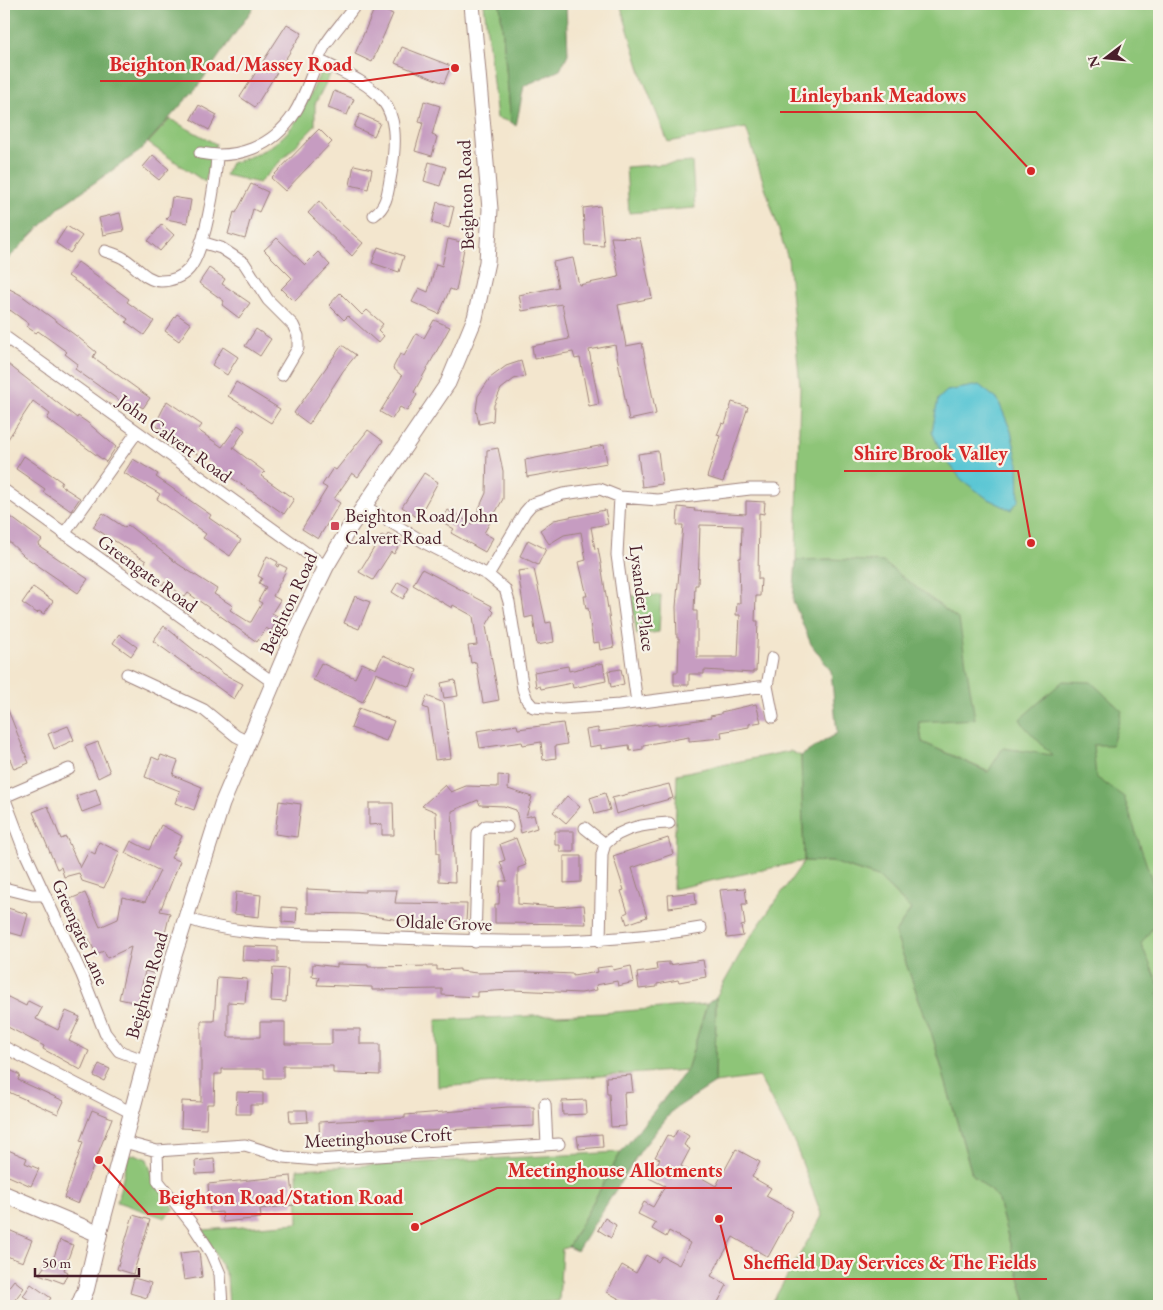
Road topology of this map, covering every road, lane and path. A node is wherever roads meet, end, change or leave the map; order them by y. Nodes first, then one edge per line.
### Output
1 (356, 4) edge
2 (472, 4) edge
3 (318, 60) junction
4 (200, 153) dead end
5 (217, 155) junction
6 (374, 215) dead end
7 (201, 242) junction
8 (105, 251) dead end
9 (4, 336) edge
10 (282, 375) dead end
11 (137, 432) junction
12 (775, 489) dead end
13 (4, 490) edge
14 (620, 497) junction
15 (364, 506) junction
16 (64, 534) junction
17 (326, 567) junction
18 (488, 575) junction
19 (772, 658) dead end
20 (128, 674) dead end
21 (274, 683) junction
22 (767, 686) junction
23 (637, 703) junction
24 (773, 717) dead end
25 (248, 742) junction
26 (69, 769) dead end
27 (4, 797) edge
28 (668, 823) dead end
29 (508, 826) dead end
30 (585, 828) dead end
31 (605, 844) junction
32 (4, 888) edge
33 (45, 895) junction
34 (186, 918) junction
35 (701, 928) dead end
36 (600, 940) junction
37 (475, 942) junction
38 (4, 1047) edge
39 (146, 1061) junction
40 (545, 1104) dead end
41 (132, 1112) junction
42 (124, 1142) junction
43 (559, 1144) dead end
44 (547, 1145) junction
45 (157, 1151) junction
46 (4, 1194) edge
47 (99, 1234) junction
48 (79, 1306) edge
49 (222, 1306) edge

1 - 3 street
2 - 15 street, Beighton Road
3 - 5 street
3 - 6 street
4 - 5 street
5 - 7 street
7 - 8 street
7 - 10 street
9 - 11 street, John Calvert Road
11 - 16 street
11 - 17 street, John Calvert Road
12 - 14 street
13 - 16 street, Greengate Road
14 - 18 street
14 - 23 street, Lysander Place
15 - 17 street, Beighton Road
15 - 18 street
16 - 21 street, Greengate Road
17 - 21 street, Beighton Road
18 - 23 street
19 - 22 street
20 - 25 street
21 - 25 street, Beighton Road
22 - 23 street
22 - 24 street
25 - 34 street, Beighton Road
26 - 27 street
27 - 33 street, Greengate Lane
28 - 31 street
29 - 37 street
30 - 31 street
31 - 36 street
32 - 33 street
33 - 39 street, Greengate Lane
34 - 37 street, Oldale Grove
34 - 39 street, Beighton Road
35 - 36 street, Oldale Grove
36 - 37 street, Oldale Grove
38 - 41 street
39 - 41 street, Beighton Road
40 - 44 street
41 - 42 street, Beighton Road
42 - 45 street, Meetinghouse Croft
42 - 47 street, Beighton Road
43 - 44 street, Meetinghouse Croft
44 - 45 street, Meetinghouse Croft
45 - 49 street
46 - 47 main road
47 - 48 main road

